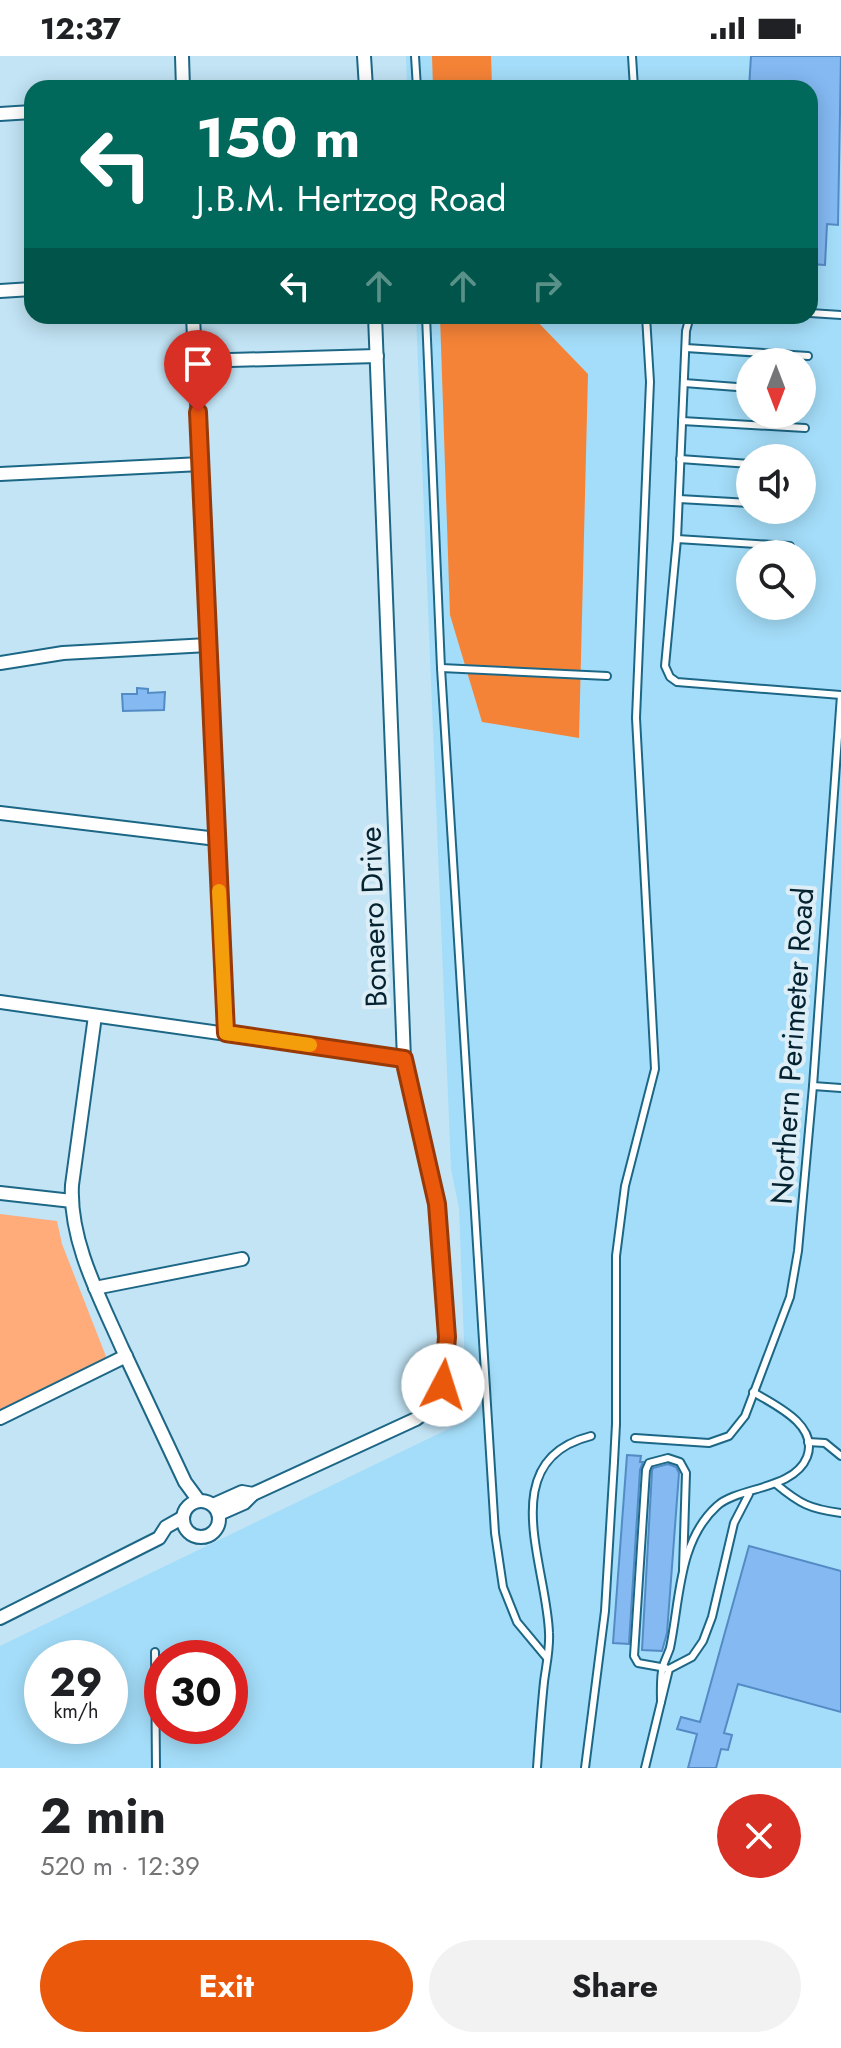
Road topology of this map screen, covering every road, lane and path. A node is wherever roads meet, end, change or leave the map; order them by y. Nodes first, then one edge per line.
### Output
1 (182, 56) edge
2 (364, 56) edge
3 (415, 56) edge
4 (632, 56) edge
5 (183, 80) edge
6 (366, 80) edge
7 (416, 80) edge
8 (634, 80) edge
9 (24, 112) edge
10 (0, 114) edge
11 (24, 290) edge
12 (0, 291) edge
13 (818, 314) edge
14 (841, 315) edge
15 (193, 324) edge
16 (375, 324) edge
17 (426, 324) edge
18 (646, 324) edge
19 (689, 324) edge
20 (686, 348) junction
21 (736, 351) edge
22 (377, 356) junction
23 (195, 361) junction
24 (684, 383) junction
25 (736, 387) edge
26 (682, 421) junction
27 (736, 424) edge
28 (680, 459) junction
29 (736, 463) edge
30 (201, 464) junction
31 (0, 474) edge
32 (679, 499) junction
33 (736, 502) edge
34 (677, 539) junction
35 (736, 543) edge
36 (208, 645) junction
37 (0, 663) edge
38 (441, 668) junction
39 (607, 676) dead end
40 (841, 695) edge
41 (838, 755) edge
42 (0, 813) edge
43 (217, 839) junction
44 (0, 1002) edge
45 (95, 1016) junction
46 (226, 1033) junction
47 (404, 1059) junction
48 (813, 1086) junction
49 (841, 1088) edge
50 (0, 1193) edge
51 (72, 1201) junction
52 (242, 1259) dead end
53 (95, 1288) junction
54 (126, 1356) junction
55 (753, 1392) junction
56 (0, 1418) edge
57 (591, 1436) dead end
58 (635, 1438) dead end
59 (808, 1442) junction
60 (841, 1456) edge
61 (776, 1484) junction
62 (749, 1494) junction
63 (193, 1503) junction
64 (216, 1510) junction
65 (841, 1513) edge
66 (182, 1518) junction
67 (188, 1533) junction
68 (159, 1538) junction
69 (683, 1573) junction
70 (0, 1618) edge
71 (547, 1658) junction
72 (666, 1668) junction
73 (156, 1744) edge
74 (156, 1768) edge
75 (537, 1768) edge
76 (585, 1768) edge
77 (645, 1768) edge

1 - 5 street
2 - 6 street
3 - 7 lane
4 - 8 lane
9 - 10 street
11 - 12 street
13 - 14 lane
15 - 23 street
16 - 22 street, Bonaero Drive
17 - 38 lane
18 - 76 lane, bridge
19 - 20 lane
20 - 21 lane
20 - 24 lane
22 - 23 street
22 - 47 street, Bonaero Drive
23 - 30 street
24 - 25 lane
24 - 26 lane
26 - 27 lane
26 - 28 lane
28 - 29 lane
28 - 32 lane
30 - 31 street
30 - 36 street
32 - 33 lane
32 - 34 lane
34 - 35 lane
34 - 40 lane
36 - 37 street
36 - 43 street
38 - 39 lane
38 - 71 lane
40 - 41 lane, Northern Perimeter Road
41 - 48 lane, Northern Perimeter Road
42 - 43 street
43 - 46 street
44 - 45 street
45 - 46 street
45 - 51 street
46 - 47 street
47 - 64 street, Bonaero Drive
48 - 49 lane
48 - 55 lane, Northern Perimeter Road
50 - 51 street
51 - 53 street
52 - 53 street
53 - 54 street
54 - 56 street
54 - 63 street
55 - 58 lane, Northern Perimeter Road
55 - 59 lane
57 - 71 lane
59 - 60 lane
59 - 61 lane
61 - 62 lane
61 - 65 lane
62 - 69 lane
62 - 72 lane
63 - 64 street
63 - 66 street
64 - 67 street
66 - 67 street
66 - 68 street
67 - 68 street
68 - 70 street
69 - 72 lane
69 - 72 lane
71 - 75 lane
72 - 77 lane
73 - 74 lane

